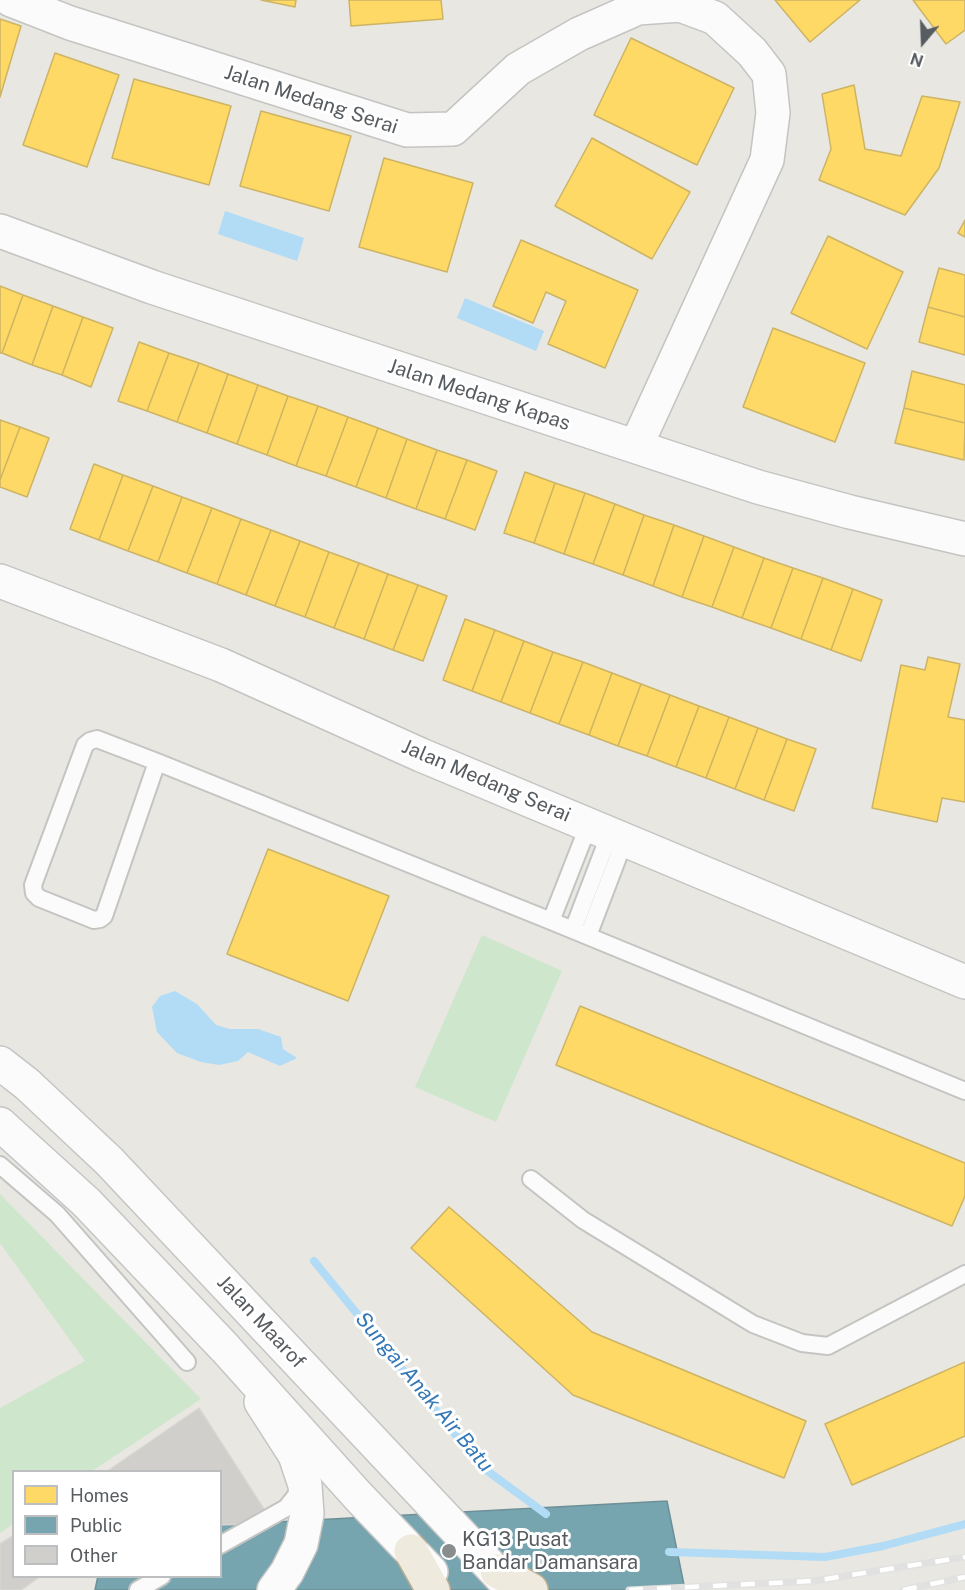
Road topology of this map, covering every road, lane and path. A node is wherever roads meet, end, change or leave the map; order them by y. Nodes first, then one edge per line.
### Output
1 (11, 0) edge
2 (0, 231) edge
3 (636, 446) junction
4 (965, 539) edge
5 (2, 588) edge
6 (157, 762) junction
7 (608, 832) junction
8 (551, 921) junction
9 (580, 933) junction
10 (965, 981) edge
11 (0, 1063) edge
12 (965, 1091) edge
13 (0, 1124) edge
14 (0, 1165) edge
15 (531, 1179) dead end
16 (965, 1274) edge
17 (225, 1348) junction
18 (187, 1362) dead end
19 (304, 1485) junction
20 (222, 1544) edge
21 (411, 1551) junction
22 (159, 1578) edge
23 (505, 1581) edge
24 (138, 1590) edge
25 (274, 1590) edge
26 (433, 1590) edge
27 (449, 1590) edge
28 (531, 1590) edge

1 - 3 street, Jalan Medang Serai
2 - 3 street, Jalan Medang Kapas
3 - 4 street, Jalan Medang Kapas
5 - 7 street, Jalan Medang Serai
6 - 6 lane
6 - 8 lane
7 - 8 lane
7 - 9 lane
7 - 10 street, Jalan Medang Serai
8 - 9 lane
9 - 12 lane
11 - 23 street, Jalan Maarof
13 - 17 street
14 - 18 lane
15 - 16 lane
17 - 19 street
17 - 21 street
19 - 20 lane
19 - 25 street
21 - 26 highway
21 - 27 street
22 - 24 lane
23 - 28 highway

